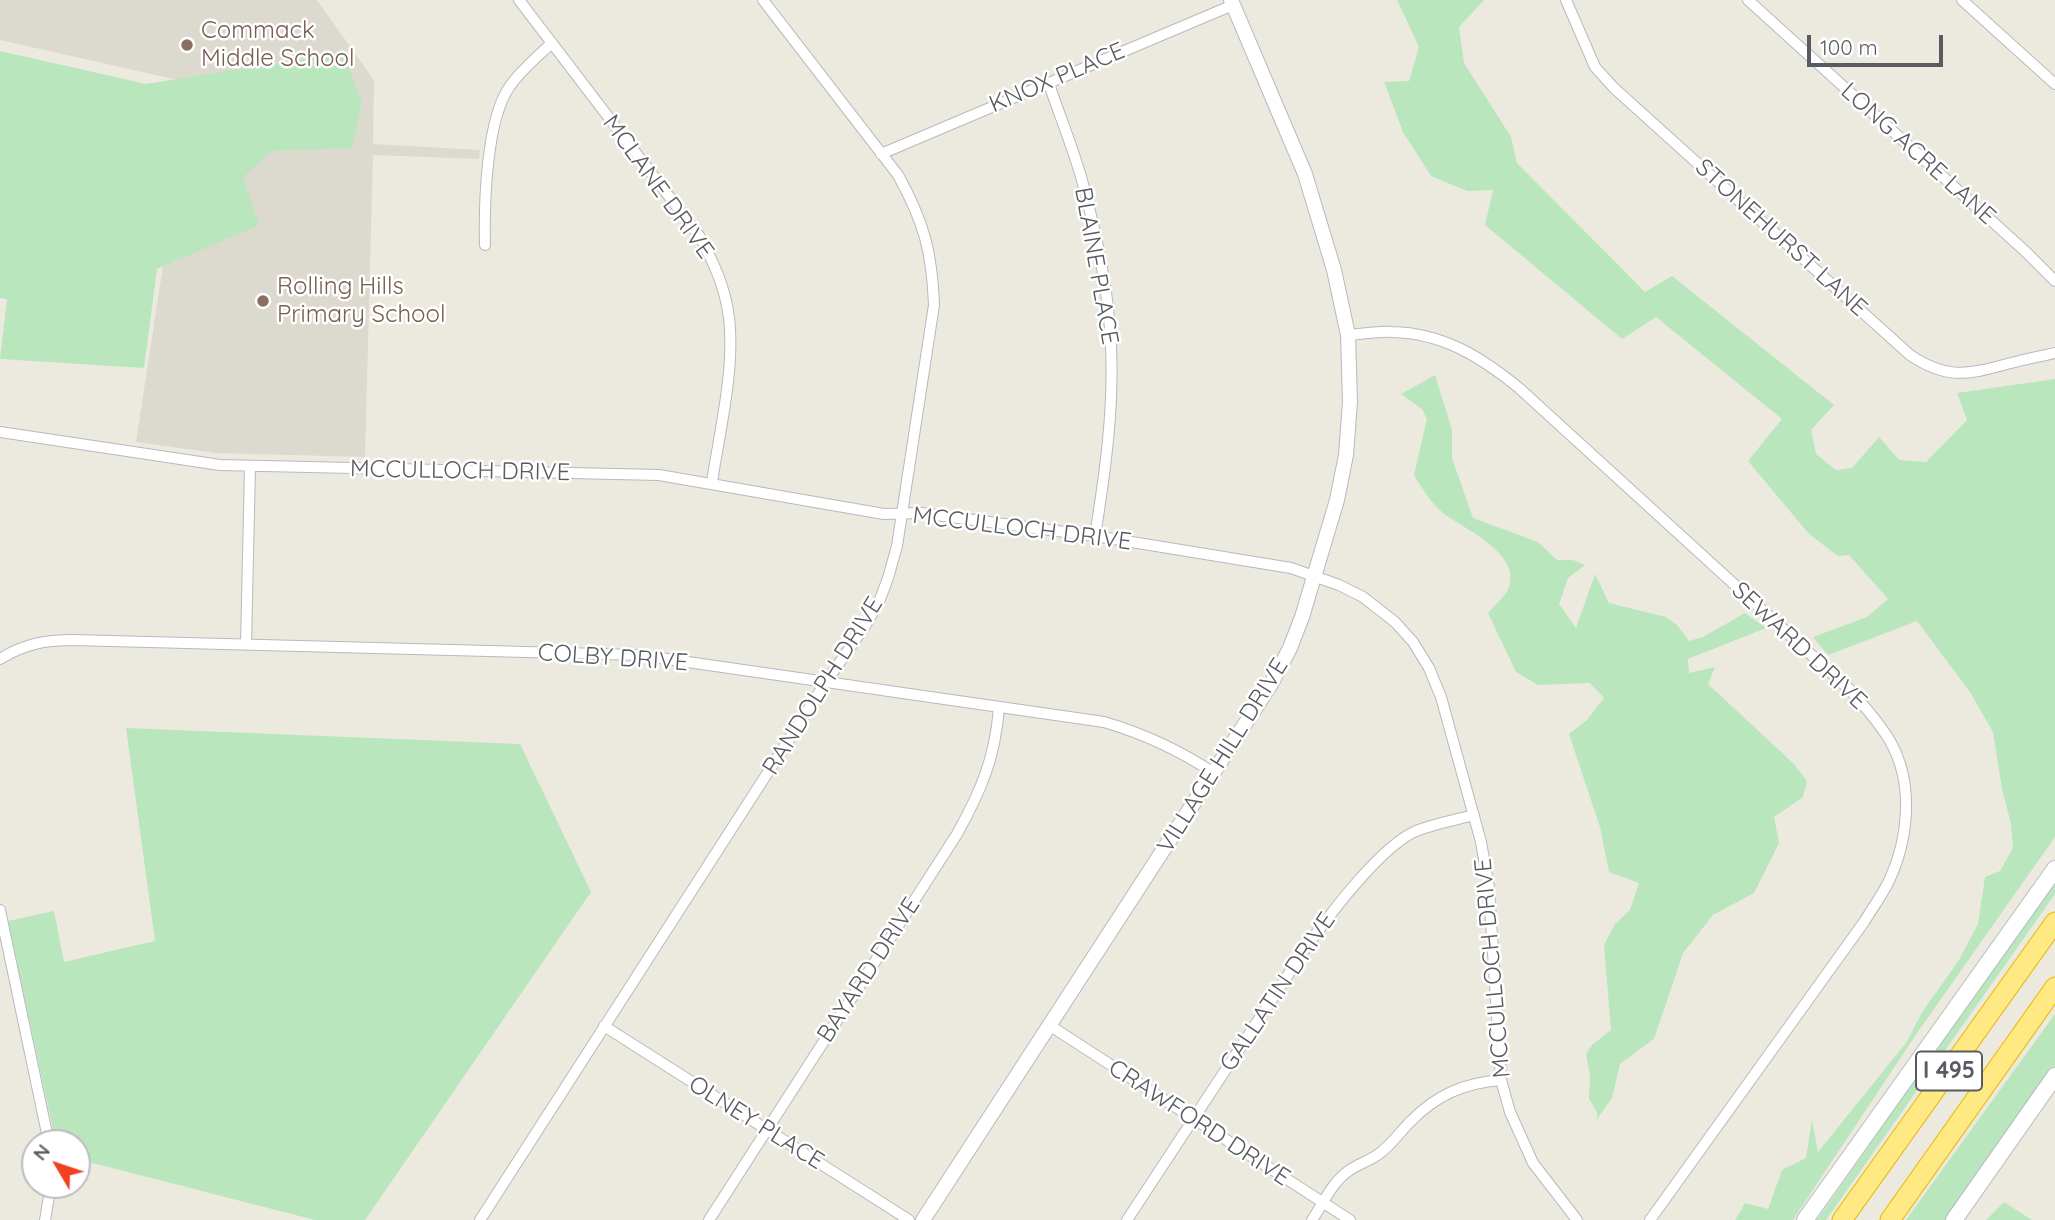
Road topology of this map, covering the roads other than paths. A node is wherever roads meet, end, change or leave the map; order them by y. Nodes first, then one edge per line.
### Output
1 (519, 0) edge
2 (763, 0) edge
3 (1566, 0) edge
4 (1748, 0) edge
5 (1962, 0) edge
6 (1232, 3) edge
7 (552, 44) junction
8 (1049, 83) junction
9 (2055, 84) edge
10 (881, 154) junction
11 (485, 245) dead end
12 (2055, 281) edge
13 (1348, 335) junction
14 (2055, 352) edge
15 (0, 432) edge
16 (250, 466) junction
17 (712, 482) junction
18 (902, 513) junction
19 (1094, 536) junction
20 (1316, 577) junction
21 (246, 645) junction
22 (0, 659) edge
23 (825, 682) junction
24 (999, 708) junction
25 (1214, 773) junction
26 (1474, 815) junction
27 (2055, 869) edge
28 (0, 910) edge
29 (2055, 922) edge
30 (2055, 987) edge
31 (604, 1026) junction
32 (1049, 1026) junction
33 (2055, 1076) edge
34 (1501, 1080) junction
35 (1192, 1120) junction
36 (46, 1129) edge
37 (766, 1130) junction
38 (49, 1199) edge
39 (1323, 1202) junction
40 (45, 1220) edge
41 (480, 1220) edge
42 (709, 1220) edge
43 (909, 1220) edge
44 (923, 1220) edge
45 (1127, 1220) edge
46 (1312, 1220) edge
47 (1350, 1220) edge
48 (1577, 1220) edge
49 (1650, 1220) edge
50 (1805, 1220) edge
51 (1842, 1220) edge
52 (1890, 1220) edge
53 (1954, 1220) edge

1 - 7 street, MCLANE DRIVE
2 - 10 street, RANDOLPH DRIVE
3 - 14 street, STONEHURST LANE
4 - 12 street, LONG ACRE LANE
5 - 9 street
6 - 8 street, KNOX PLACE
6 - 13 street, VILLAGE HILL DRIVE
7 - 11 street
7 - 17 street, MCLANE DRIVE
8 - 10 street, KNOX PLACE
8 - 19 street, BLAINE PLACE
10 - 18 street, RANDOLPH DRIVE
13 - 20 street, VILLAGE HILL DRIVE
13 - 49 street, SEWARD DRIVE
15 - 16 street, MCCULLOCH DRIVE
16 - 17 street, MCCULLOCH DRIVE
16 - 21 street
17 - 18 street, MCCULLOCH DRIVE
18 - 19 street, MCCULLOCH DRIVE
18 - 23 street, RANDOLPH DRIVE
19 - 20 street, MCCULLOCH DRIVE
20 - 25 street, VILLAGE HILL DRIVE
20 - 26 street, MCCULLOCH DRIVE
21 - 22 street, COLBY DRIVE
21 - 23 street, COLBY DRIVE
23 - 24 street, COLBY DRIVE
23 - 31 street, RANDOLPH DRIVE
24 - 25 street, COLBY DRIVE
24 - 37 street, BAYARD DRIVE
25 - 32 street, VILLAGE HILL DRIVE
26 - 34 street, MCCULLOCH DRIVE
26 - 35 street, GALLATIN DRIVE
27 - 50 main road
28 - 36 street
29 - 51 highway, I 495
30 - 52 highway, I 495
31 - 37 street, OLNEY PLACE
31 - 41 street, RANDOLPH DRIVE
32 - 35 street, CRAWFORD DRIVE
32 - 44 street, VILLAGE HILL DRIVE
33 - 53 main road
34 - 39 street
34 - 48 street, MCCULLOCH DRIVE
35 - 39 street, CRAWFORD DRIVE
35 - 45 street, GALLATIN DRIVE
37 - 42 street, BAYARD DRIVE
37 - 43 street, OLNEY PLACE
38 - 40 street
39 - 46 street
39 - 47 street, CRAWFORD DRIVE

